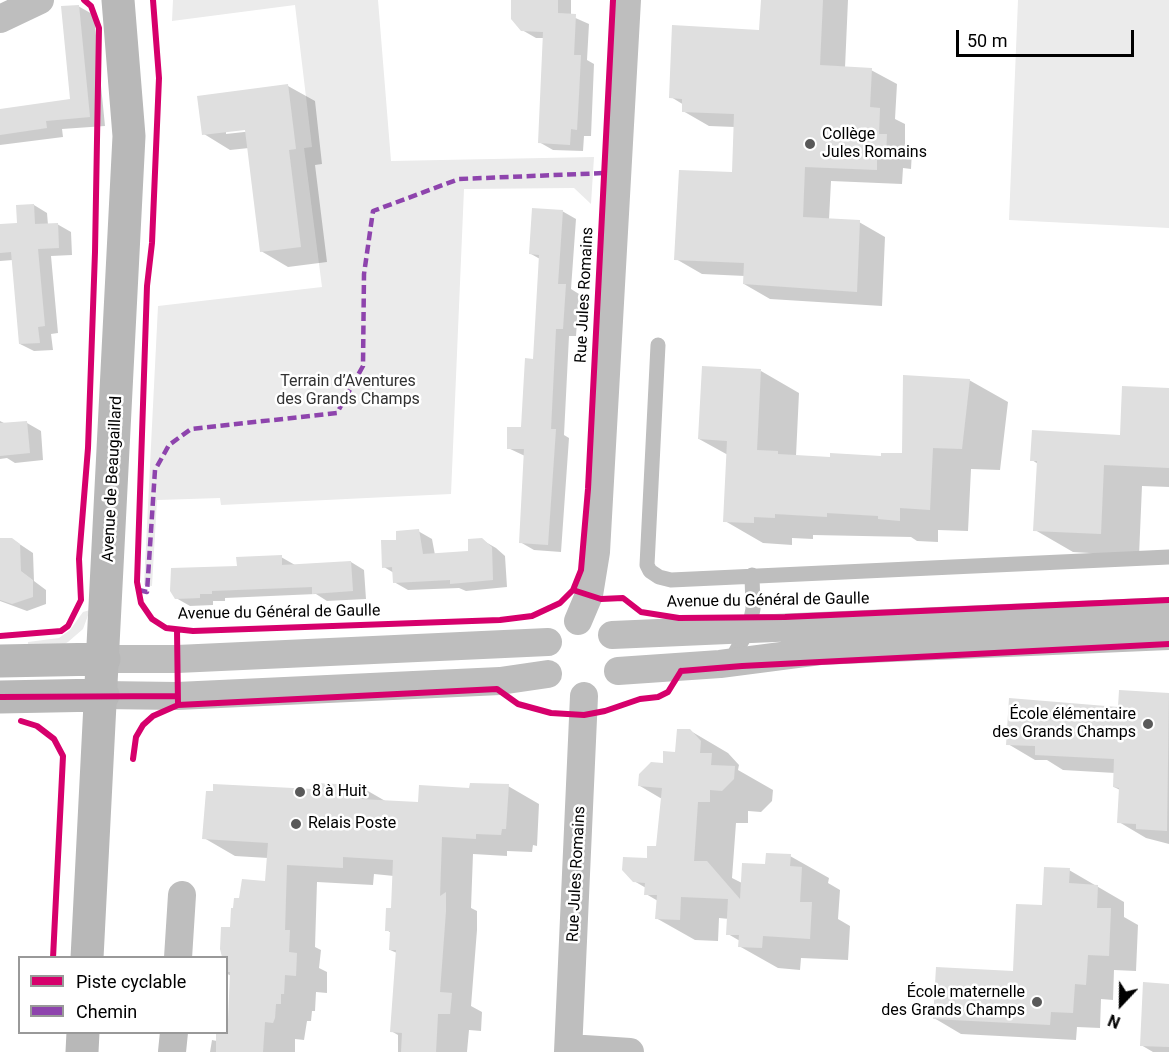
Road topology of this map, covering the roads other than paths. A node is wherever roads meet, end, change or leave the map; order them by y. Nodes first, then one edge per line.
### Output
1 (40, 0) edge
2 (118, 0) edge
3 (627, 0) edge
4 (0, 19) edge
5 (658, 345) dead end
6 (1169, 557) edge
7 (752, 575) junction
8 (1169, 611) edge
9 (578, 621) junction
10 (749, 628) junction
11 (612, 635) junction
12 (1169, 636) edge
13 (548, 642) junction
14 (104, 659) junction
15 (0, 661) edge
16 (720, 664) junction
17 (618, 671) junction
18 (548, 674) junction
19 (103, 695) junction
20 (584, 696) junction
21 (0, 697) edge
22 (182, 895) dead end
23 (87, 956) edge
24 (178, 956) edge
25 (83, 1034) edge
26 (174, 1034) edge
27 (569, 1050) edge
28 (82, 1052) edge
29 (172, 1052) edge
30 (630, 1052) edge

1 - 4 street
2 - 14 main road, Avenue de Beaugaillard
3 - 9 street, Rue Jules Romains
5 - 7 lane
6 - 7 lane
7 - 10 lane
8 - 10 street, Avenue du Général de Gaulle
9 - 11 street
9 - 13 street
10 - 11 street, Avenue du Général de Gaulle
10 - 16 lane
11 - 17 street
12 - 16 street
13 - 14 street
13 - 18 street
14 - 15 main road
14 - 19 main road, Avenue de Beaugaillard
16 - 17 street
17 - 20 street
18 - 19 street
18 - 20 street
19 - 21 main road
19 - 23 main road, Avenue de Beaugaillard
20 - 27 street, Rue Jules Romains
22 - 24 street
25 - 28 main road
26 - 29 street
27 - 30 street

